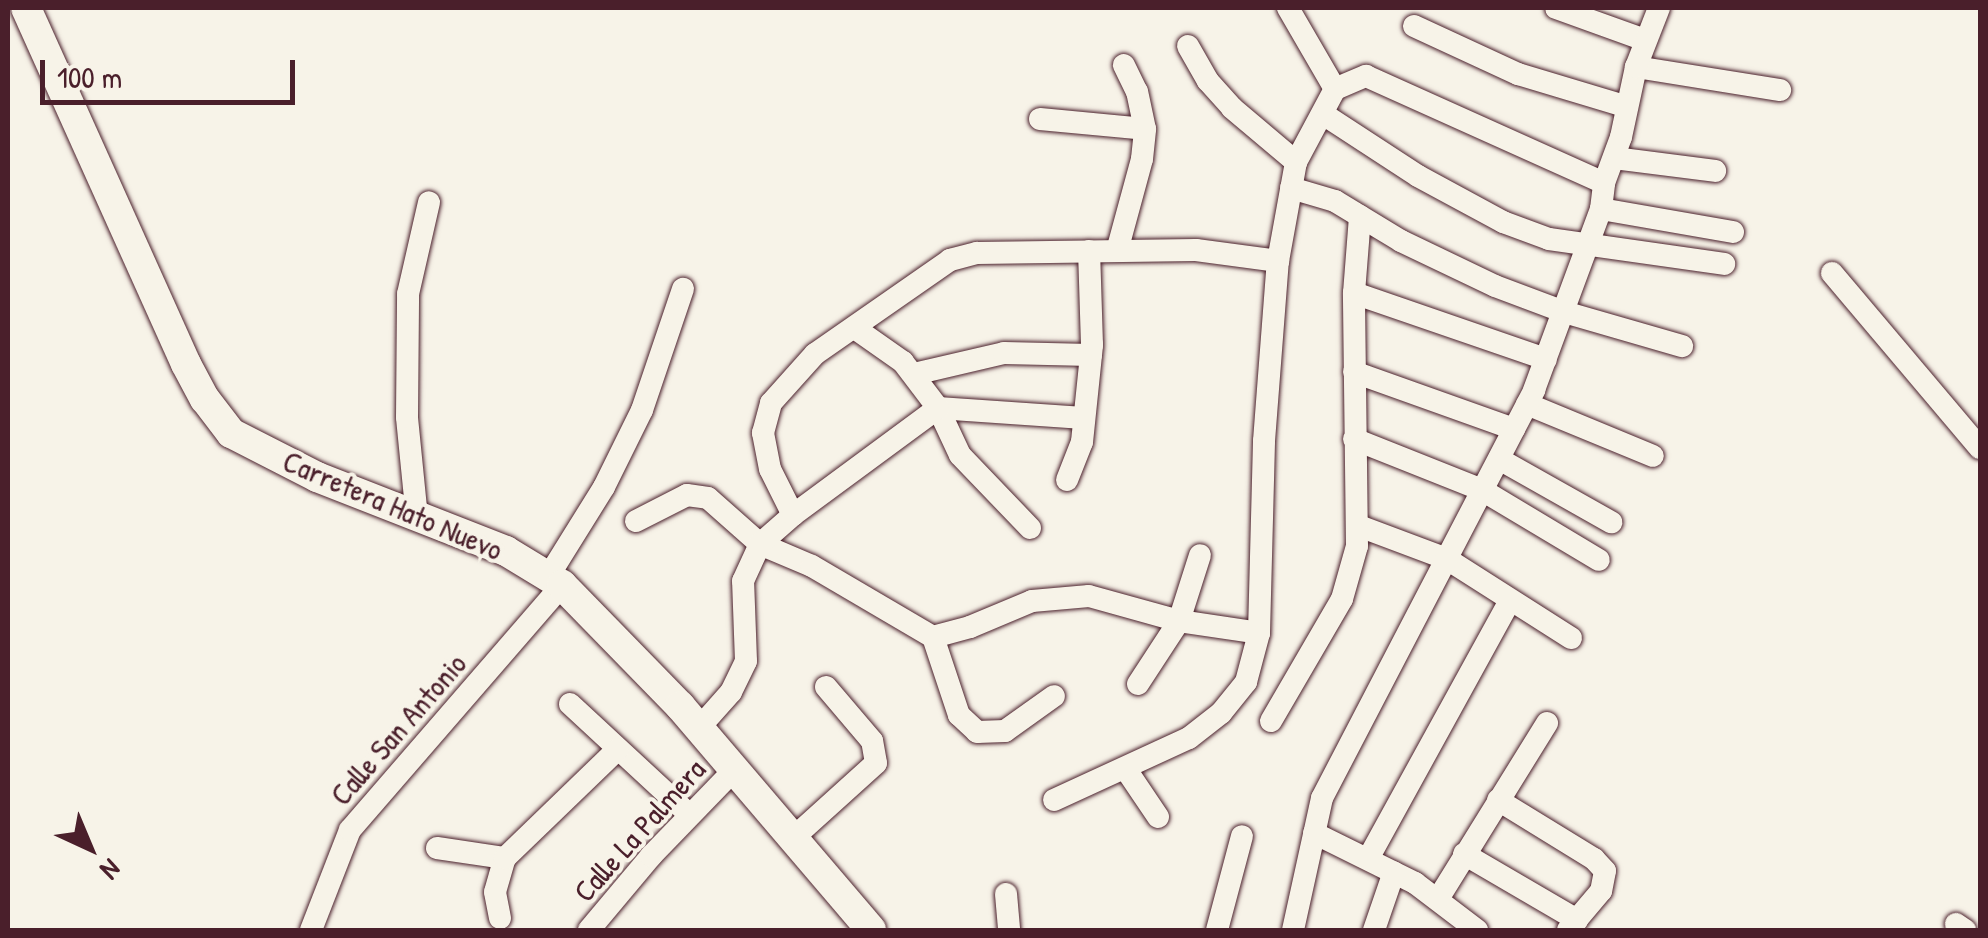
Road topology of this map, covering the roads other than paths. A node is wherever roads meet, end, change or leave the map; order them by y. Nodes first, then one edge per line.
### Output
1 (26, 8) edge
2 (1288, 8) edge
3 (1556, 8) edge
4 (1659, 8) edge
5 (1414, 26) dead end
6 (1645, 40) junction
7 (1188, 46) dead end
8 (1124, 65) dead end
9 (1636, 67) junction
10 (1336, 89) junction
11 (1780, 90) dead end
12 (1625, 106) junction
13 (1323, 114) junction
14 (1040, 119) dead end
15 (1144, 129) junction
16 (1614, 158) junction
17 (1296, 162) junction
18 (1716, 171) dead end
19 (1604, 183) junction
20 (1291, 188) junction
21 (429, 202) dead end
22 (1601, 210) junction
23 (1360, 216) junction
24 (1733, 232) dead end
25 (1588, 244) junction
26 (1089, 251) junction
27 (1117, 251) junction
28 (1278, 260) junction
29 (1724, 264) dead end
30 (1832, 273) dead end
31 (683, 289) dead end
32 (1354, 293) junction
33 (1564, 312) junction
34 (856, 329) junction
35 (1682, 346) dead end
36 (1091, 355) junction
37 (1546, 359) junction
38 (1354, 372) junction
39 (914, 374) junction
40 (1527, 404) junction
41 (938, 408) junction
42 (1084, 418) junction
43 (1514, 429) junction
44 (1354, 439) junction
45 (1980, 448) edge
46 (1653, 456) dead end
47 (1499, 459) junction
48 (1067, 480) dead end
49 (1482, 490) junction
50 (793, 515) junction
51 (417, 518) junction
52 (636, 521) dead end
53 (1611, 522) dead end
54 (1359, 526) junction
55 (1030, 528) dead end
56 (760, 544) junction
57 (1200, 554) dead end
58 (1447, 559) junction
59 (1600, 560) dead end
60 (555, 581) junction
61 (1509, 602) junction
62 (1179, 621) junction
63 (1259, 634) junction
64 (932, 637) junction
65 (1572, 638) dead end
66 (1138, 684) dead end
67 (826, 687) dead end
68 (1054, 696) dead end
69 (570, 704) dead end
70 (1271, 721) dead end
71 (1547, 723) dead end
72 (698, 728) junction
73 (617, 750) junction
74 (1124, 768) junction
75 (734, 770) junction
76 (1054, 800) dead end
77 (1498, 800) junction
78 (690, 816) junction
79 (1158, 817) dead end
80 (1314, 832) junction
81 (1242, 836) dead end
82 (792, 839) junction
83 (437, 848) dead end
84 (1464, 854) junction
85 (1369, 857) junction
86 (506, 858) junction
87 (1394, 872) junction
88 (1006, 894) dead end
89 (1438, 899) junction
90 (500, 918) dead end
91 (1573, 925) edge
92 (312, 930) edge
93 (589, 930) edge
94 (871, 930) edge
95 (1009, 930) edge
96 (1217, 930) edge
97 (1293, 930) edge
98 (1374, 930) edge
99 (1477, 930) edge

1 - 51 main road, Carretera Hato Nuevo
2 - 10 street
3 - 6 street
4 - 6 street
5 - 12 street
6 - 9 street
7 - 17 street
8 - 15 street
9 - 11 street
9 - 12 street
10 - 13 street
10 - 19 street
12 - 16 street
13 - 17 street
13 - 25 street
14 - 15 street
15 - 27 street
16 - 18 street
16 - 19 street
17 - 20 street
19 - 22 street
20 - 23 street
20 - 28 street
21 - 51 street
22 - 24 street
22 - 25 street
23 - 32 street
23 - 33 street
25 - 29 street
25 - 33 street
26 - 27 street
26 - 34 street
26 - 36 street
27 - 28 street
28 - 63 street
30 - 45 street
31 - 60 street, Calle San Antonio
32 - 37 street
32 - 38 street
33 - 35 street
33 - 37 street
34 - 39 street
34 - 50 street
36 - 39 street
36 - 42 street
37 - 40 street
38 - 43 street
38 - 44 street
39 - 41 street
40 - 43 street
40 - 46 street
41 - 42 street
41 - 50 street
41 - 55 street
42 - 48 street
43 - 47 street
44 - 49 street
44 - 54 street
47 - 49 street
47 - 53 street
49 - 58 street
49 - 59 street
50 - 56 street
51 - 60 main road, Carretera Hato Nuevo
52 - 56 street
54 - 58 street
54 - 70 street
56 - 64 street
56 - 72 street
57 - 62 street
58 - 61 street
58 - 80 street
60 - 72 main road, Carretera Hato Nuevo
60 - 92 street, Calle San Antonio
61 - 65 street
61 - 85 street
62 - 63 street
62 - 64 street
62 - 66 street
63 - 74 street
64 - 68 street
67 - 82 street
69 - 73 street
71 - 77 street
72 - 75 main road, Carretera Hato Nuevo
73 - 78 street
73 - 86 street
74 - 76 street
74 - 79 street
75 - 78 street, Calle La Palmera
75 - 82 main road, Carretera Hato Nuevo
77 - 84 street
77 - 91 street
78 - 93 street, Calle La Palmera
80 - 85 street
80 - 97 street
81 - 96 street
82 - 94 main road, Carretera Hato Nuevo
83 - 86 street
84 - 89 street
84 - 91 street
85 - 87 street
86 - 90 street
87 - 89 street
87 - 98 street
88 - 95 street
89 - 99 street

